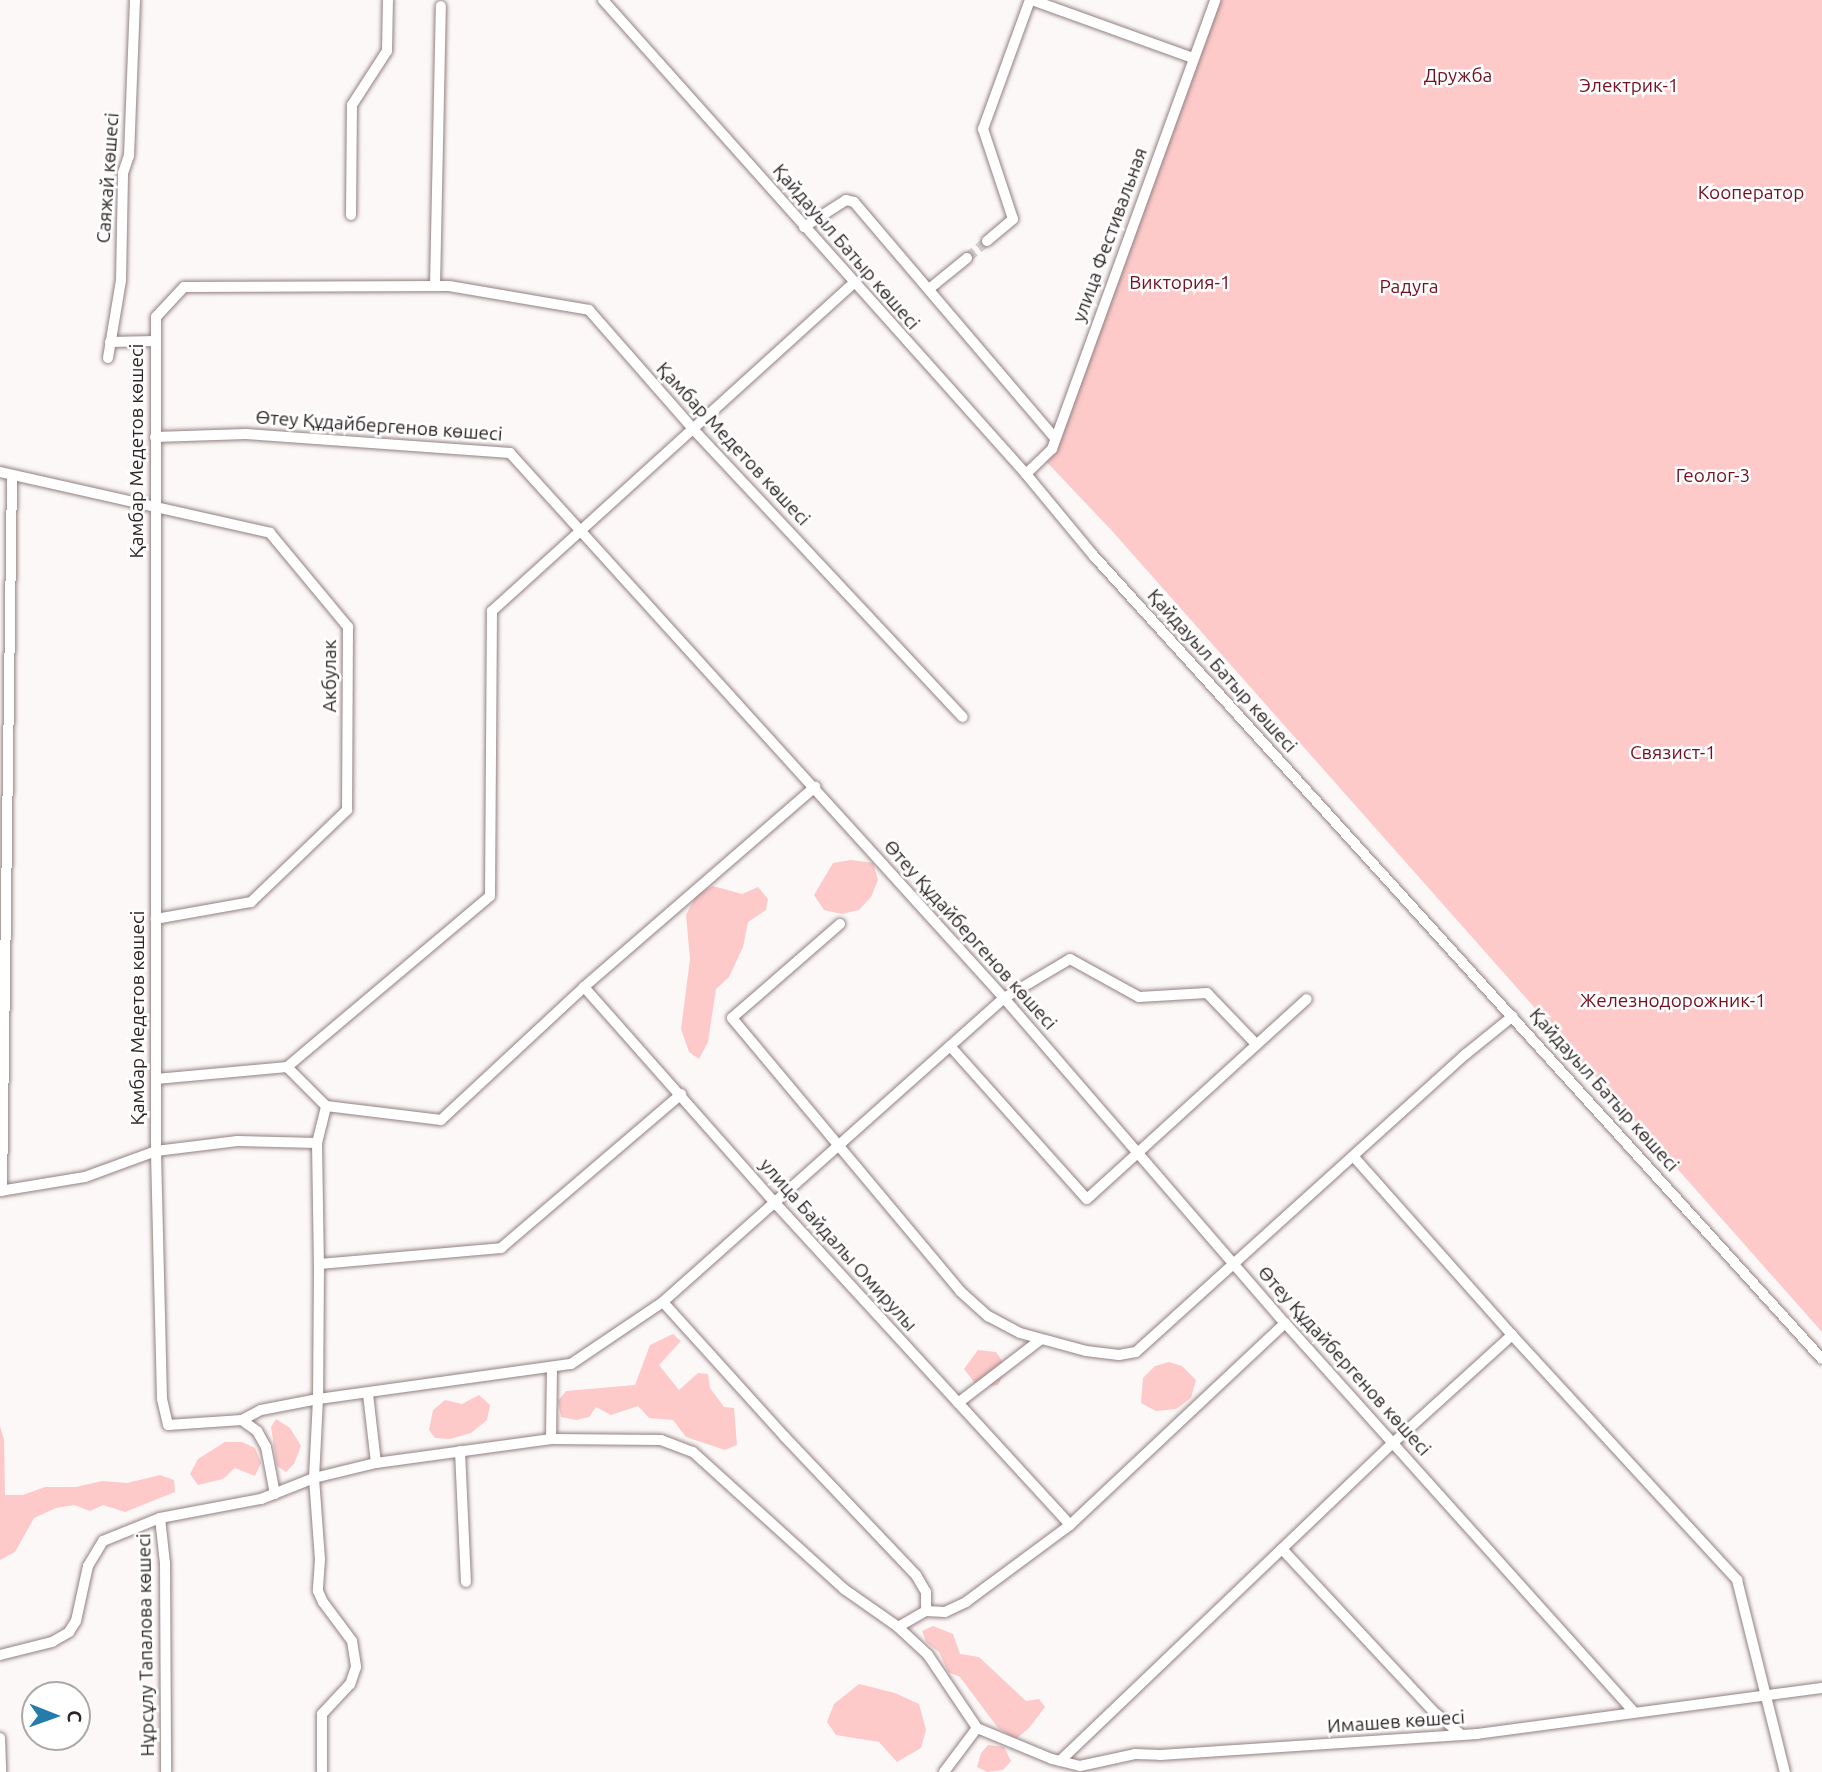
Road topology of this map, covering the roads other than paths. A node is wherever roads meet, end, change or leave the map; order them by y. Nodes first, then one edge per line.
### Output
1 (135, 0) edge
2 (388, 0) edge
3 (603, 0) edge
4 (1031, 0) edge
5 (1214, 0) edge
6 (441, 6) dead end
7 (1193, 58) junction
8 (351, 215) dead end
9 (804, 227) junction
10 (987, 241) tunnel mouth
11 (967, 258) tunnel mouth
12 (853, 284) junction
13 (435, 286) junction
14 (929, 289) junction
15 (156, 341) junction
16 (110, 342) junction
17 (107, 358) dead end
18 (694, 430) junction
19 (155, 437) junction
20 (1055, 438) junction
21 (0, 472) edge
22 (1026, 474) junction
23 (12, 475) junction
24 (154, 507) junction
25 (581, 528) junction
26 (963, 717) dead end
27 (815, 787) junction
28 (156, 919) junction
29 (840, 924) dead end
30 (584, 987) junction
31 (1004, 998) junction
32 (1307, 999) dead end
33 (1513, 1016) junction
34 (1255, 1043) junction
35 (950, 1046) junction
36 (287, 1067) junction
37 (156, 1079) junction
38 (681, 1094) junction
39 (326, 1106) junction
40 (317, 1143) junction
41 (839, 1145) junction
42 (156, 1151) junction
43 (1139, 1154) junction
44 (1354, 1157) junction
45 (1, 1191) edge
46 (776, 1204) junction
47 (319, 1264) junction
48 (1235, 1265) junction
49 (663, 1302) junction
50 (1285, 1323) junction
51 (1512, 1335) junction
52 (1040, 1340) junction
53 (1818, 1344) edge
54 (1822, 1359) edge
55 (552, 1369) junction
56 (368, 1394) junction
57 (318, 1399) junction
58 (958, 1403) junction
59 (242, 1420) junction
60 (551, 1439) junction
61 (1393, 1443) junction
62 (460, 1451) junction
63 (376, 1463) junction
64 (314, 1478) junction
65 (275, 1494) junction
66 (160, 1518) junction
67 (1070, 1525) junction
68 (1282, 1549) junction
69 (466, 1582) dead end
70 (926, 1611) junction
71 (898, 1627) junction
72 (0, 1655) edge
73 (1822, 1688) edge
74 (1769, 1695) junction
75 (1634, 1712) junction
76 (977, 1728) junction
77 (1460, 1734) junction
78 (0, 1738) edge
79 (1060, 1761) junction
80 (1, 1772) edge
81 (166, 1772) edge
82 (322, 1772) edge
83 (944, 1772) edge
84 (1785, 1772) edge

1 - 16 street, Саяжай көшесі
2 - 8 street
3 - 9 street, Қайдауыл Батыр көшесі
4 - 7 street
4 - 10 street
5 - 7 street, улица Фестивальная
6 - 13 street
7 - 20 street, улица Фестивальная
9 - 12 street, Қайдауыл Батыр көшесі
9 - 14 street
11 - 14 street
12 - 18 street
12 - 22 street, Қайдауыл Батыр көшесі
13 - 15 street, Қамбар Медетов көшесі
13 - 18 street, Қамбар Медетов көшесі
14 - 20 street
15 - 16 street
15 - 19 street, Қамбар Медетов көшесі
16 - 17 street, Саяжай көшесі
18 - 25 street
18 - 26 street, Қамбар Медетов көшесі
19 - 24 street, Қамбар Медетов көшесі
19 - 25 street, Өтеу Құдайбергенов көшесі
20 - 22 street, улица Фестивальная
21 - 23 street, Акбулак
22 - 33 street, Қайдауыл Батыр көшесі
23 - 24 street, Акбулак
23 - 45 street
24 - 28 street, Қамбар Медетов көшесі
24 - 28 street, Акбулак
25 - 27 street, Өтеу Құдайбергенов көшесі
25 - 36 street
27 - 30 street
27 - 31 street, Өтеу Құдайбергенов көшесі
28 - 37 street, Қамбар Медетов көшесі
29 - 41 street
30 - 38 street, улица Байдалы Омирулы
30 - 39 street
31 - 34 street
31 - 35 street
31 - 43 street, Өтеу Құдайбергенов көшесі
32 - 34 street
33 - 44 street
33 - 53 street, Қайдауыл Батыр көшесі
34 - 43 street
35 - 41 street
35 - 43 street
36 - 37 street
36 - 39 street
37 - 42 street, Қамбар Медетов көшесі
38 - 46 street, улица Байдалы Омирулы
38 - 47 street
39 - 40 street
40 - 42 street
40 - 47 street
41 - 46 street
41 - 52 street
42 - 45 street
42 - 59 street, Қамбар Медетов көшесі
43 - 48 street, Өтеу Құдайбергенов көшесі
44 - 48 street
44 - 51 street
46 - 49 street
46 - 58 street, улица Байдалы Омирулы
47 - 57 street
48 - 50 street, Өтеу Құдайбергенов көшесі
48 - 52 street
49 - 55 street
49 - 70 street
50 - 61 street, Өтеу Құдайбергенов көшесі
50 - 67 street
51 - 61 street
51 - 74 street
52 - 58 street
53 - 54 street, Қайдауыл Батыр көшесі
55 - 56 street
55 - 60 street
56 - 57 street
56 - 63 street
57 - 59 street
57 - 64 street
58 - 67 street, улица Байдалы Омирулы
59 - 65 street
60 - 62 street
60 - 71 street
61 - 68 street
61 - 75 street, Өтеу Құдайбергенов көшесі
62 - 63 street
62 - 69 street
63 - 64 street
64 - 65 street
64 - 82 street
65 - 66 street
66 - 72 street
66 - 81 street, Нұрсұлу Тапалова көшесі
67 - 70 street
68 - 77 street
68 - 79 street
70 - 71 street
71 - 76 street
73 - 74 street, Имашев көшесі
74 - 75 street, Имашев көшесі
74 - 84 street
75 - 77 street, Имашев көшесі
76 - 79 street, Имашев көшесі
76 - 83 street
77 - 79 street, Имашев көшесі
78 - 80 street

